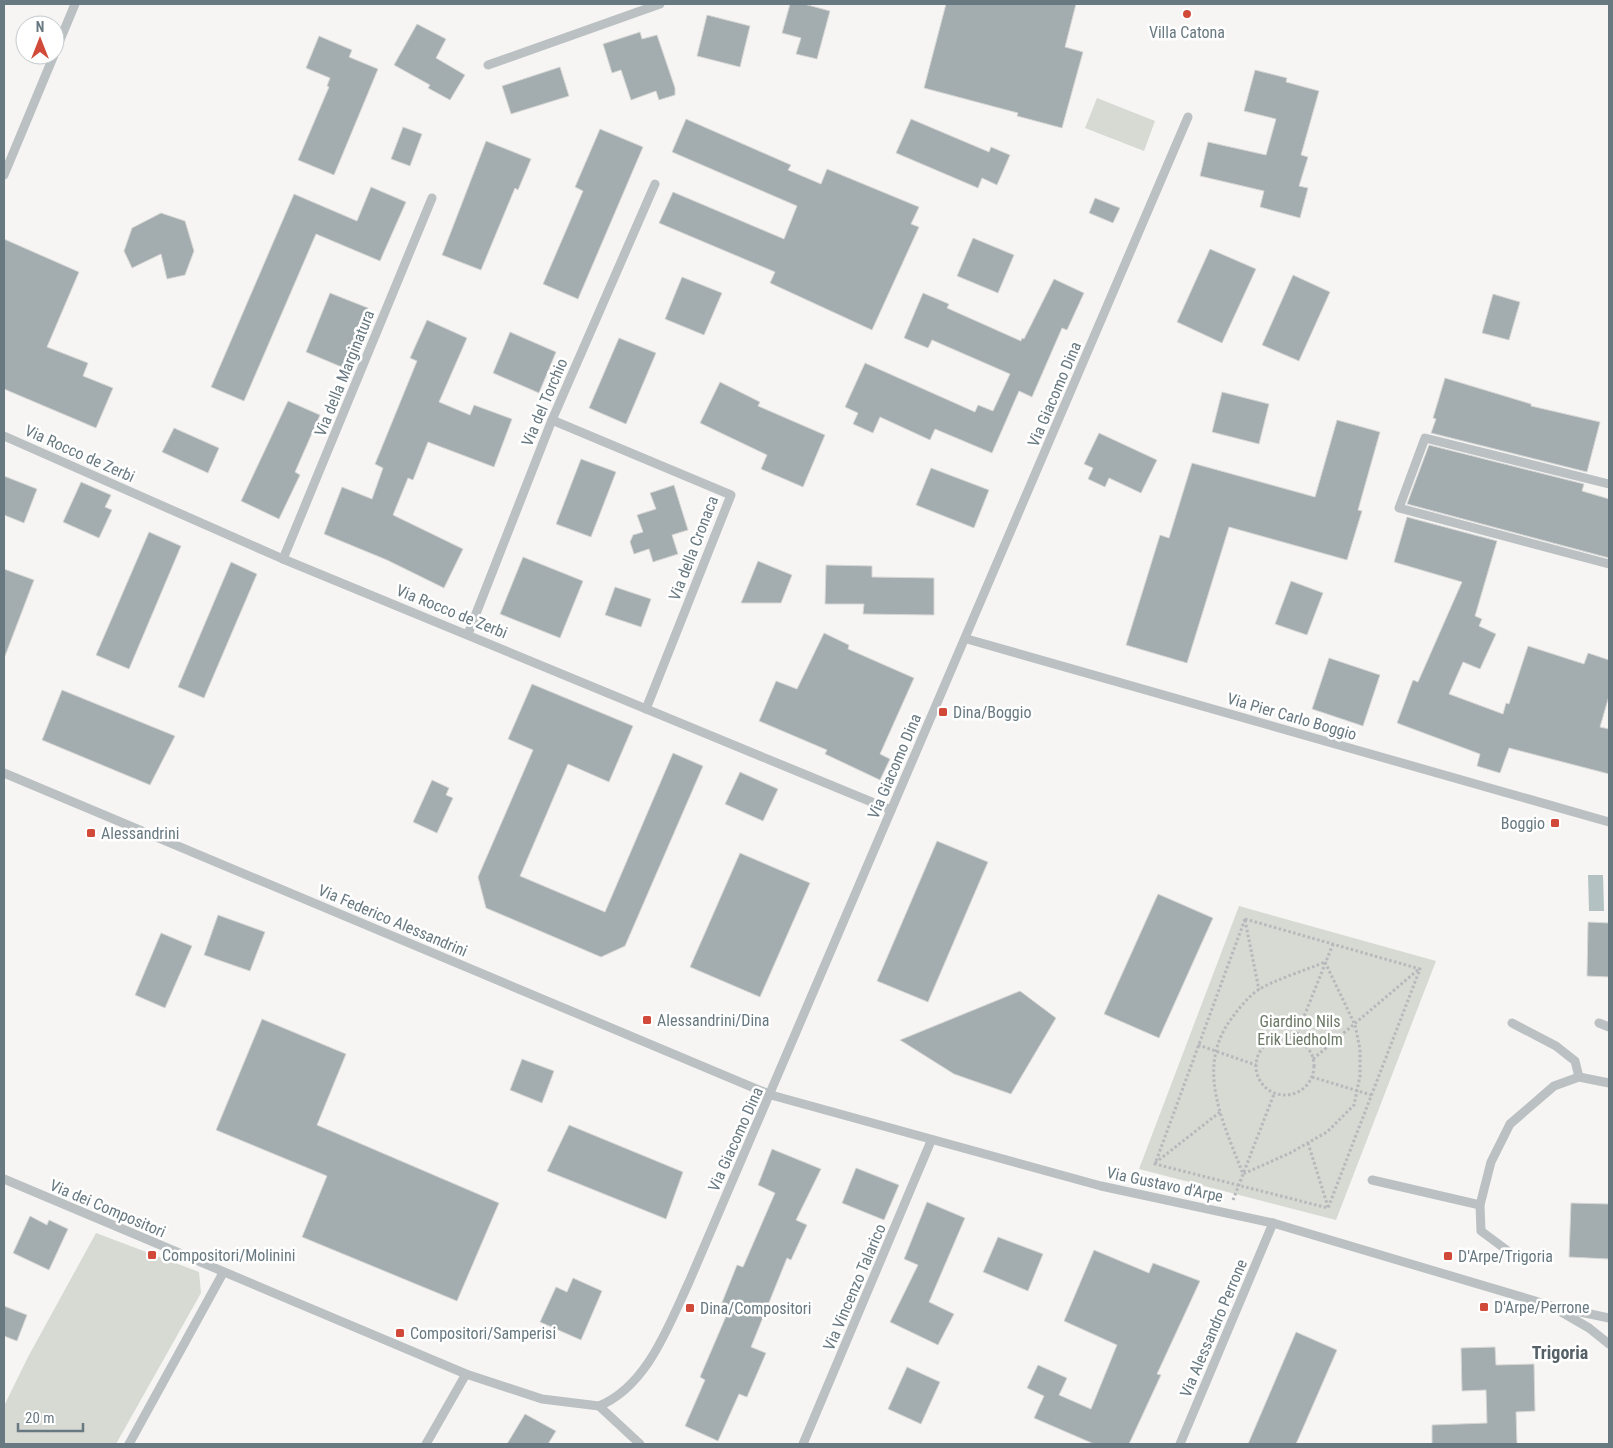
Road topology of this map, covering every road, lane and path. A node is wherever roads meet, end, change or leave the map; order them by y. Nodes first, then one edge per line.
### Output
1 (75, 4) edge
2 (660, 4) edge
3 (65, 27) edge
4 (49, 65) edge
5 (488, 65) dead end
6 (1188, 117) dead end
7 (4, 175) edge
8 (655, 184) dead end
9 (432, 198) dead end
10 (552, 420) junction
11 (4, 436) edge
12 (1609, 484) edge
13 (283, 558) junction
14 (1609, 564) edge
15 (468, 634) junction
16 (966, 639) junction
17 (646, 709) junction
18 (4, 773) edge
19 (891, 810) junction
20 (1609, 822) edge
21 (1244, 919) junction
22 (1333, 944) junction
23 (1325, 962) junction
24 (1420, 969) junction
25 (1258, 990) junction
26 (1512, 1022) dead end
27 (1599, 1023) dead end
28 (1355, 1025) junction
29 (1609, 1027) edge
30 (1295, 1039) junction
31 (1198, 1046) junction
32 (1215, 1051) junction
33 (1313, 1059) junction
34 (1256, 1065) junction
35 (1312, 1077) junction
36 (1579, 1077) junction
37 (1609, 1083) edge
38 (1358, 1091) junction
39 (1274, 1094) junction
40 (771, 1095) junction
41 (1372, 1095) junction
42 (1220, 1112) junction
43 (931, 1141) junction
44 (1308, 1143) junction
45 (1155, 1164) junction
46 (1243, 1174) junction
47 (4, 1179) edge
48 (1372, 1180) dead end
49 (1239, 1185) junction
50 (1480, 1205) junction
51 (1328, 1208) junction
52 (1228, 1213) junction
53 (1273, 1224) junction
54 (1512, 1254) dead end
55 (224, 1273) junction
56 (1552, 1306) junction
57 (1609, 1318) edge
58 (1609, 1344) edge
59 (466, 1374) junction
60 (599, 1406) junction
61 (129, 1444) edge
62 (426, 1444) edge
63 (640, 1444) edge
64 (803, 1444) edge
65 (1180, 1444) edge

1 - 3 street
2 - 5 street
4 - 7 street
6 - 16 street, Via Giacomo Dina
8 - 10 street, Via del Torchio
9 - 13 street, Via della Marginatura
10 - 15 street, Via del Torchio
10 - 17 street, Via della Cronaca
11 - 13 street, Via Rocco de Zerbi
12 - 14 street
13 - 15 street, Via Rocco de Zerbi
15 - 17 street, Via Rocco de Zerbi
16 - 19 street, Via Giacomo Dina
16 - 20 street, Via Pier Carlo Boggio
17 - 19 street, Via Rocco de Zerbi
18 - 40 street, Via Federico Alessandrini
19 - 40 street, Via Giacomo Dina
21 - 22 path
21 - 25 path
21 - 31 path
22 - 23 path
22 - 24 path
23 - 25 path
23 - 28 path
23 - 30 path
24 - 28 path
24 - 41 path
25 - 32 path
26 - 36 street
27 - 29 street
28 - 33 path
28 - 38 path
30 - 33 path
30 - 34 path
31 - 32 path
31 - 45 path
32 - 34 path
32 - 42 path
33 - 35 path
34 - 39 path
35 - 38 path
35 - 39 path
36 - 37 street
36 - 50 street
38 - 41 path
38 - 44 path
39 - 46 path
40 - 43 street, Via Gustavo d'Arpe
40 - 60 street, Via Giacomo Dina
41 - 51 path
42 - 45 path
42 - 46 path
43 - 52 street, Via Gustavo d'Arpe
43 - 64 street, Via Vincenzo Talarico
44 - 46 path
44 - 51 path
45 - 49 path
46 - 49 path
47 - 55 street, Via dei Compositori
48 - 50 street
49 - 51 path
49 - 52 path
50 - 54 street
52 - 53 street, Via Gustavo d'Arpe
53 - 56 street, Via Gustavo d'Arpe
53 - 65 street, Via Alessandro Perrone
55 - 59 street, Via dei Compositori
55 - 61 street
56 - 57 street, Via Gustavo d'Arpe
56 - 58 street, Via Gustavo d'Arpe
59 - 60 street, Via dei Compositori
59 - 62 street
60 - 63 street

